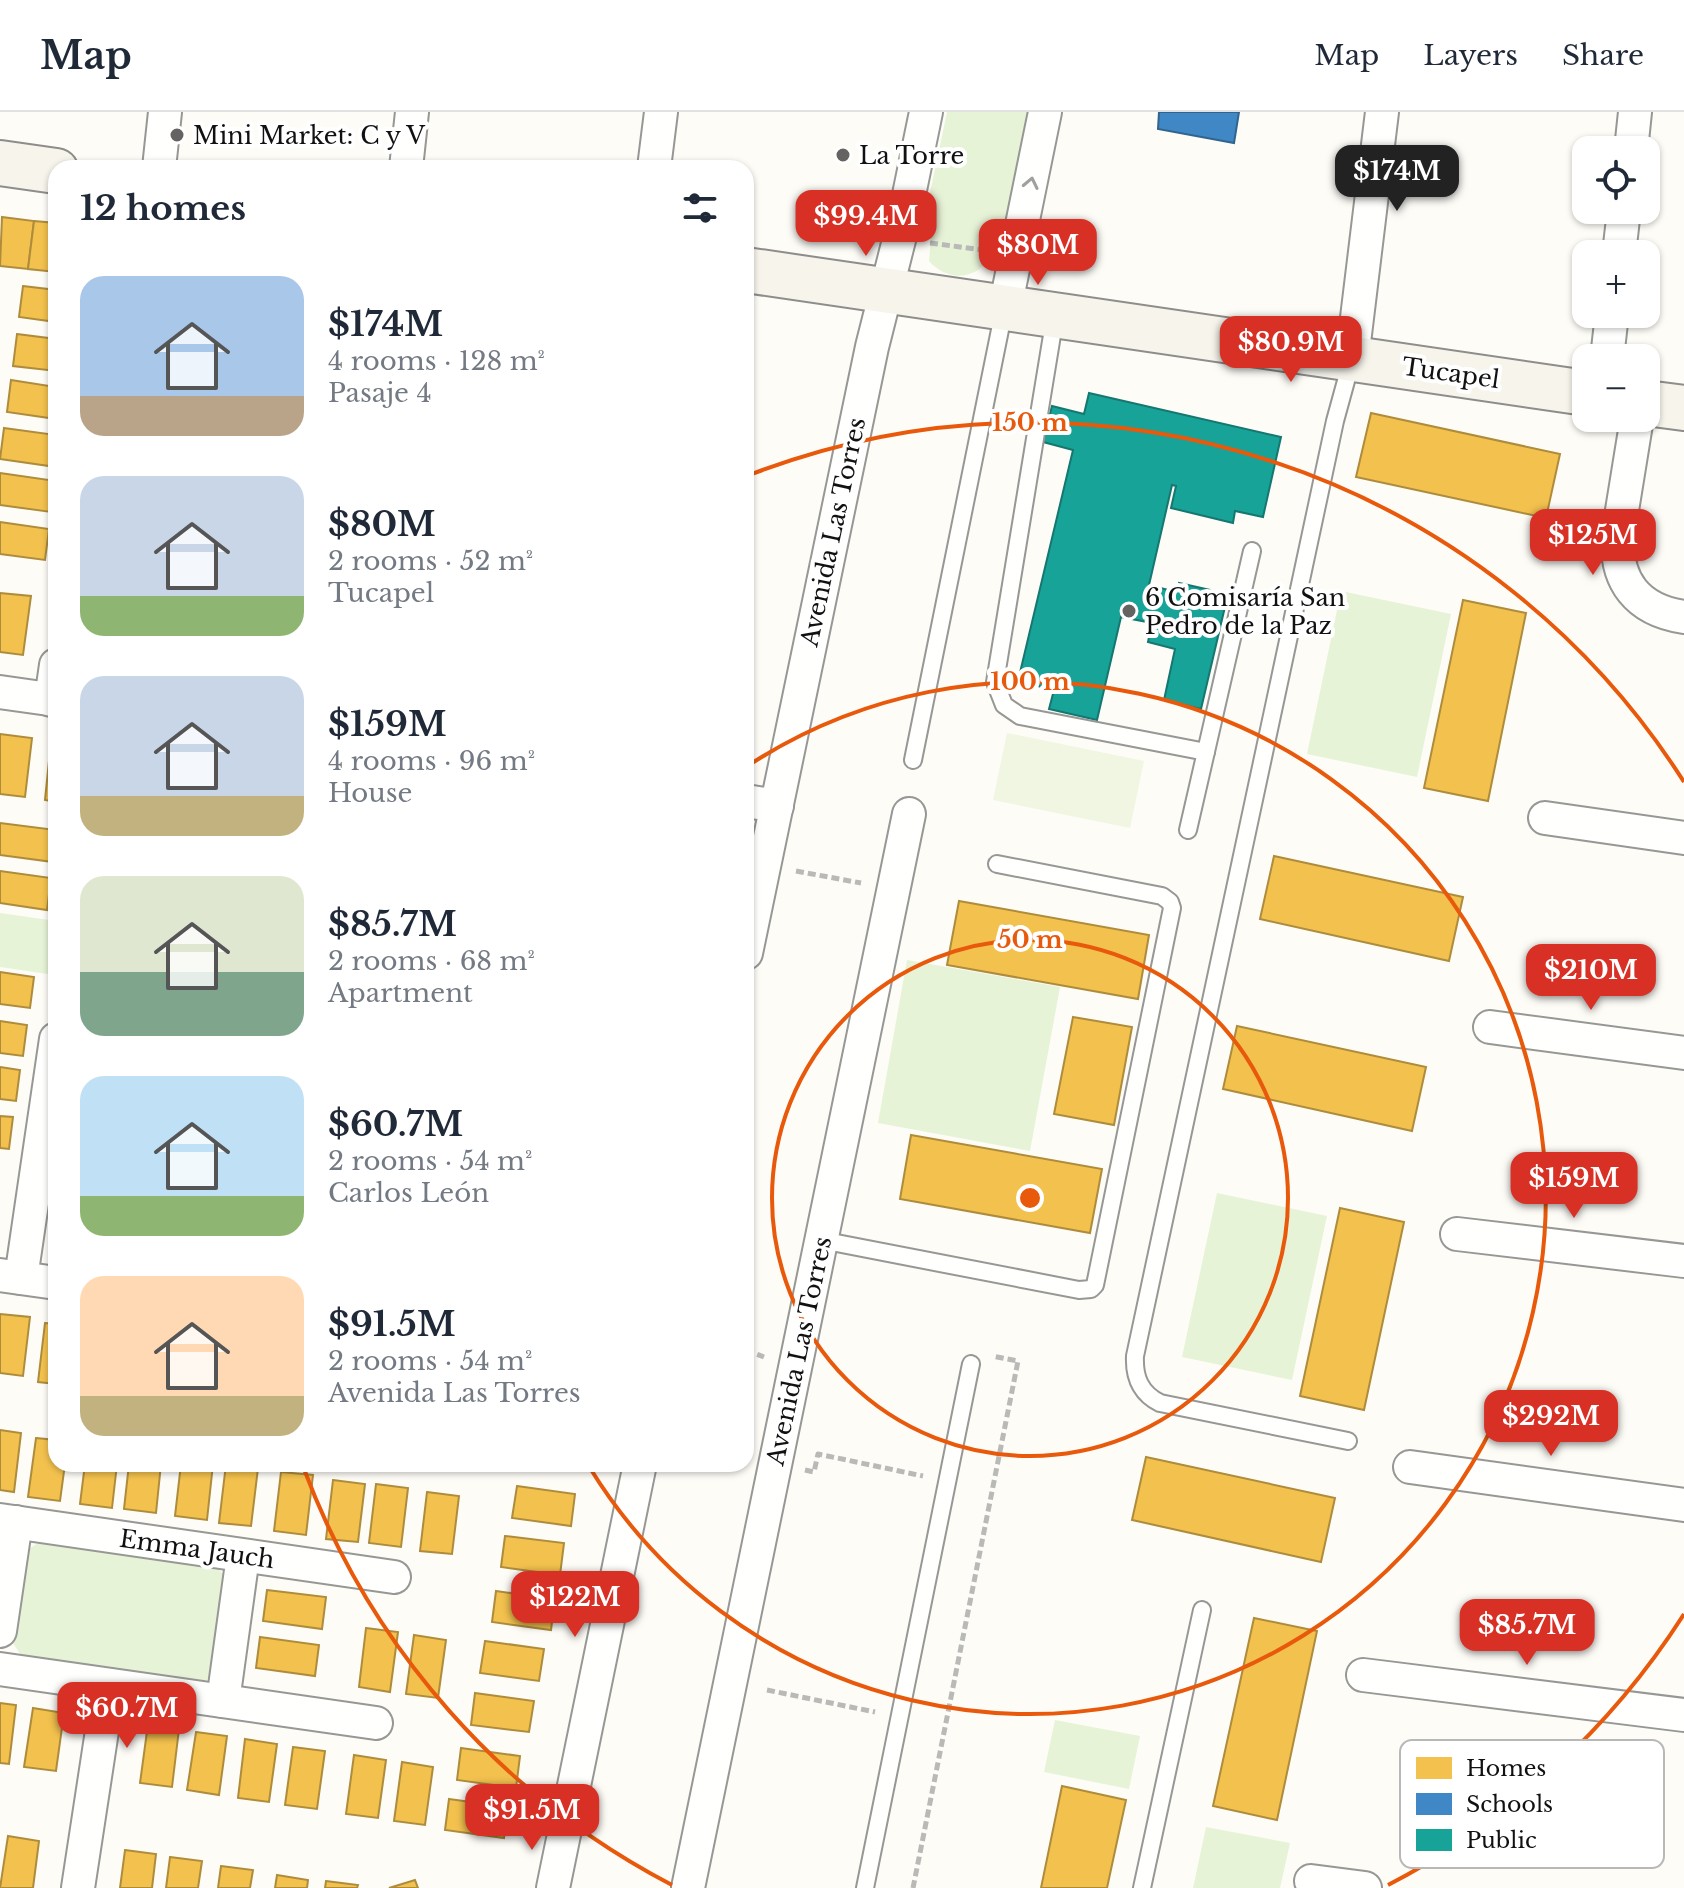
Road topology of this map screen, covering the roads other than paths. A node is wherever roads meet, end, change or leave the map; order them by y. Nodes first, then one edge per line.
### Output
1 (165, 112) edge
2 (412, 112) edge
3 (661, 112) edge
4 (926, 112) edge
5 (1045, 112) edge
6 (1382, 112) edge
7 (1635, 112) edge
8 (1632, 136) edge
9 (160, 160) edge
10 (407, 160) edge
11 (655, 160) edge
12 (0, 163) edge
13 (48, 170) edge
14 (754, 271) edge
15 (886, 291) junction
16 (1005, 308) junction
17 (1056, 315) junction
18 (1352, 359) junction
19 (1572, 391) edge
20 (1660, 405) edge
21 (1684, 408) edge
22 (1635, 432) edge
23 (1252, 551) dead end
24 (1684, 617) edge
25 (0, 692) edge
26 (48, 699) edge
27 (1206, 752) junction
28 (913, 760) dead end
29 (761, 804) edge
30 (909, 814) dead end
31 (1545, 818) dead end
32 (1188, 830) dead end
33 (1684, 838) edge
34 (997, 864) dead end
35 (754, 914) edge
36 (1490, 1027) dead end
37 (1684, 1053) edge
38 (48, 1080) edge
39 (1457, 1234) dead end
40 (821, 1240) junction
41 (1684, 1261) edge
42 (10, 1276) edge
43 (48, 1282) edge
44 (971, 1364) road end
45 (1348, 1441) dead end
46 (1410, 1467) dead end
47 (638, 1472) edge
48 (1684, 1505) edge
49 (8, 1521) edge
50 (243, 1556) junction
51 (394, 1577) dead end
52 (1202, 1610) dead end
53 (0, 1631) edge
54 (0, 1669) edge
55 (1363, 1675) dead end
56 (109, 1685) junction
57 (223, 1701) junction
58 (1684, 1715) edge
59 (376, 1723) dead end
60 (1311, 1881) dead end
61 (78, 1888) edge
62 (553, 1888) edge
63 (688, 1888) edge
64 (865, 1888) edge
65 (1142, 1888) edge
66 (1365, 1888) edge

1 - 9 street
2 - 10 street
3 - 11 street
4 - 15 street, Avenida Las Torres
16 -> 5 street
6 - 18 street
7 - 8 street
12 - 13 main road
14 - 15 main road, Tucapel
15 - 16 main road, Tucapel
15 - 29 street, Avenida Las Torres
16 - 17 main road, Tucapel
16 - 28 lane
17 - 18 main road, Tucapel
17 - 27 lane
18 - 19 main road, Tucapel
18 - 45 lane
20 - 21 main road
22 - 24 street
23 - 27 lane
25 - 26 street
27 - 32 lane
29 - 35 street, Avenida Las Torres
30 - 40 street, Avenida Las Torres
31 - 33 street
34 - 40 lane
36 - 37 street
38 - 42 street
39 - 41 street
40 - 63 street, Avenida Las Torres
42 - 43 street
44 - 64 lane
46 - 48 street
47 - 62 street
49 - 50 street, Emma Jauch
49 - 53 street
50 - 51 street, Emma Jauch
50 - 57 street
52 - 65 lane
54 - 56 street
55 - 58 street
56 - 57 street
56 - 61 street
57 - 59 street
60 - 66 street

